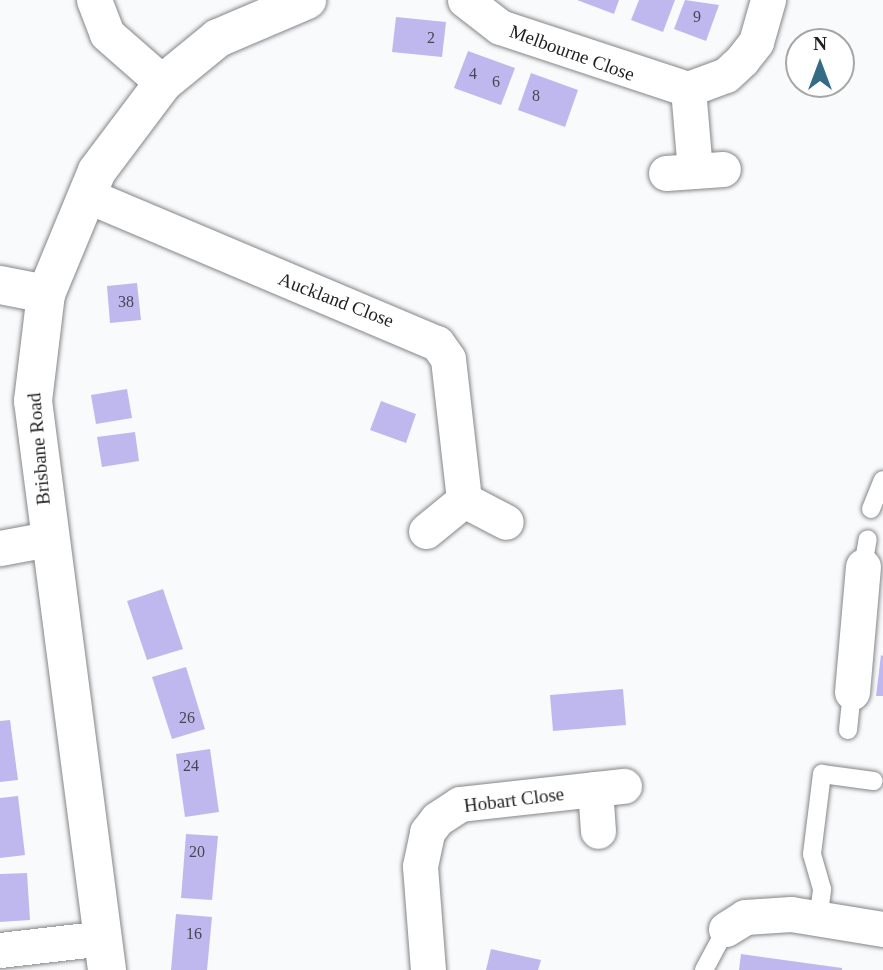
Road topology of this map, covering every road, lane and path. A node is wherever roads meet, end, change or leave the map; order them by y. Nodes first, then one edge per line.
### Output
1 (94, 0) edge
2 (307, 0) edge
3 (465, 0) edge
4 (768, 0) edge
5 (163, 83) junction
6 (688, 89) junction
7 (695, 171) dead end
8 (86, 195) junction
9 (0, 285) edge
10 (46, 294) junction
11 (883, 480) edge
12 (464, 499) junction
13 (871, 509) dead end
14 (506, 522) dead end
15 (426, 531) dead end
16 (48, 539) junction
17 (0, 548) edge
18 (865, 552) dead end
19 (871, 613) edge
20 (852, 692) joint
21 (848, 730) dead end
22 (874, 781) dead end
23 (598, 831) dead end
24 (818, 919) junction
25 (726, 929) joint
26 (883, 929) edge
27 (0, 950) edge
28 (105, 954) edge
29 (428, 970) edge
30 (704, 970) edge

1 - 5 street
2 - 5 street, Brisbane Road
3 - 6 street, Melbourne Close
4 - 6 street
5 - 8 street, Brisbane Road
6 - 7 street
8 - 10 street, Brisbane Road
8 - 12 street, Auckland Close
9 - 10 street
10 - 16 street, Brisbane Road
11 - 13 lane
12 - 14 street
12 - 15 street
16 - 17 street
16 - 28 street, Brisbane Road
18 - 19 street
19 - 20 street
20 - 21 lane
22 - 24 lane
23 - 29 street, Hobart Close
24 - 25 street
24 - 26 street
25 - 30 lane
27 - 28 street

